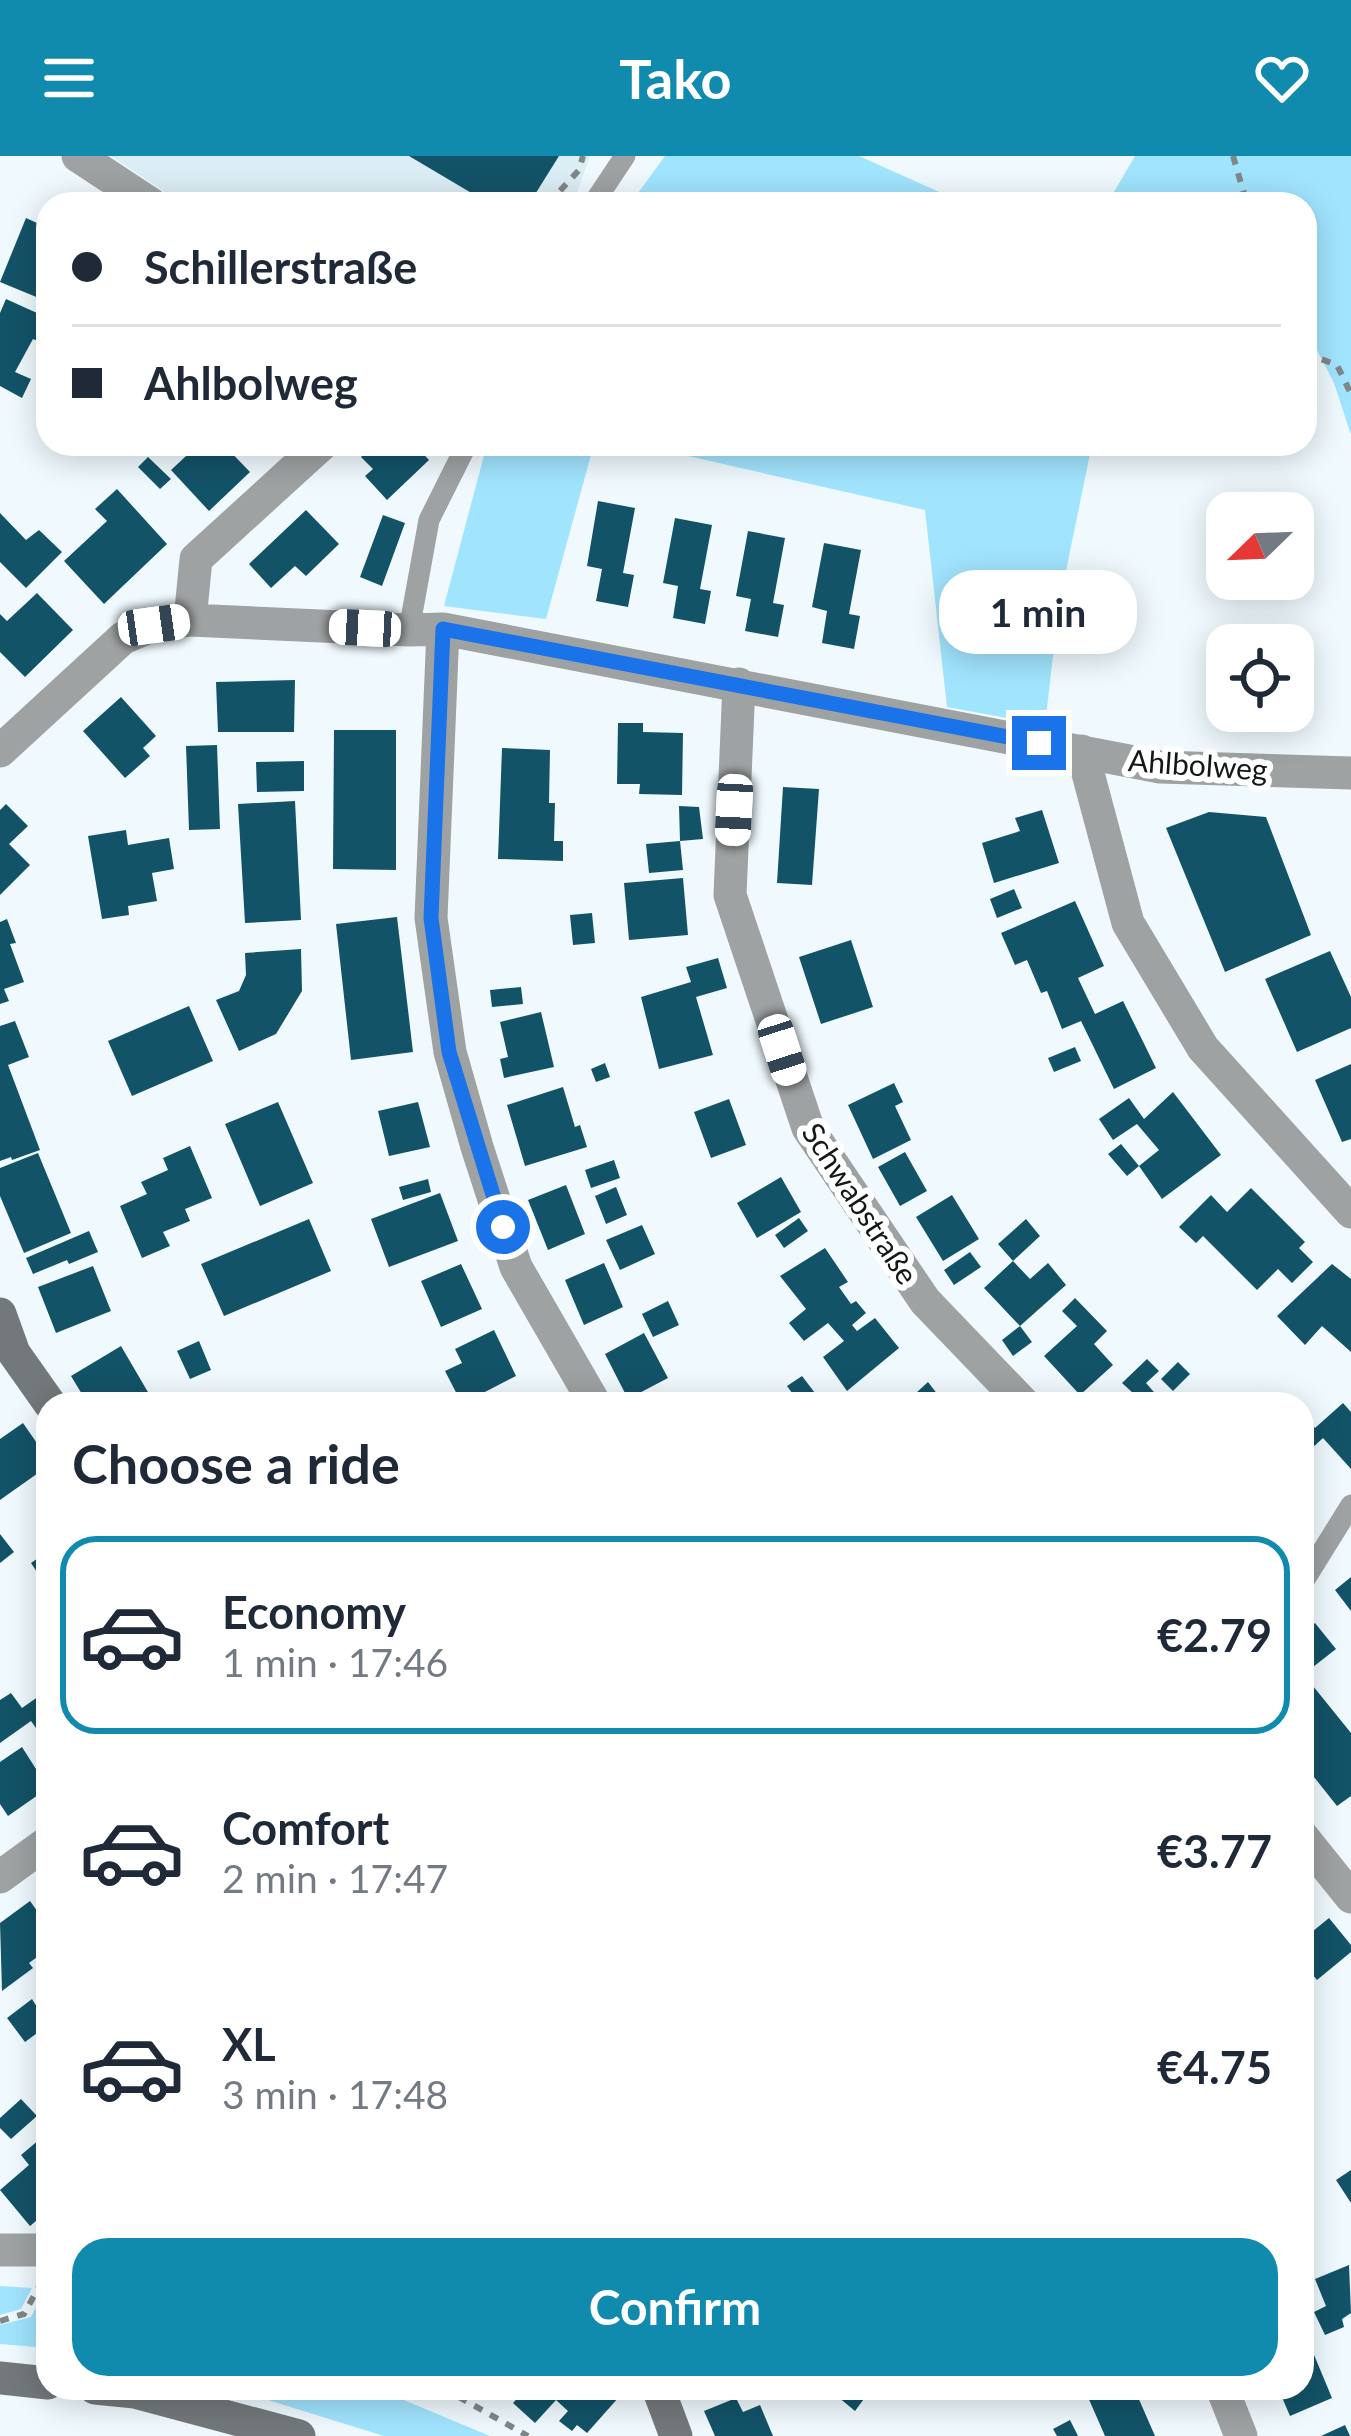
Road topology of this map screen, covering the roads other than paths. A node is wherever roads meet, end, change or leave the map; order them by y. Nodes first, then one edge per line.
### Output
1 (78, 156) edge
2 (625, 156) edge
3 (133, 192) edge
4 (601, 192) edge
5 (309, 456) edge
6 (461, 456) edge
7 (190, 620) junction
8 (426, 629) junction
9 (739, 684) junction
10 (0, 751) edge
11 (1082, 751) junction
12 (1351, 773) edge
13 (1351, 1212) edge
14 (0, 1314) edge
15 (7, 1358) edge
16 (39, 1392) edge
17 (588, 1392) edge
18 (1012, 1392) edge
19 (1351, 1504) edge
20 (1314, 1564) edge
21 (36, 1851) edge
22 (1314, 1851) edge
23 (0, 1877) edge
24 (1351, 1897) edge
25 (0, 2250) edge
26 (36, 2250) edge
27 (0, 2378) edge
28 (36, 2382) edge
29 (165, 2400) edge
30 (662, 2400) edge
31 (1227, 2400) edge
32 (299, 2436) edge
33 (676, 2436) edge
34 (1241, 2436) edge

1 - 3 street
2 - 4 lane
5 - 7 street
6 - 8 lane
7 - 8 street, Ahlbolweg
7 - 10 street, Ahlbolweg
8 - 9 street, Ahlbolweg
8 - 17 street
9 - 11 street, Ahlbolweg
9 - 18 street, Schwabstraße
11 - 12 street, Ahlbolweg
11 - 13 street
14 - 15 main road
15 - 16 main road
19 - 20 lane
21 - 23 street
22 - 24 street
25 - 26 street
27 - 28 main road
29 - 32 main road
30 - 33 main road
31 - 34 street

